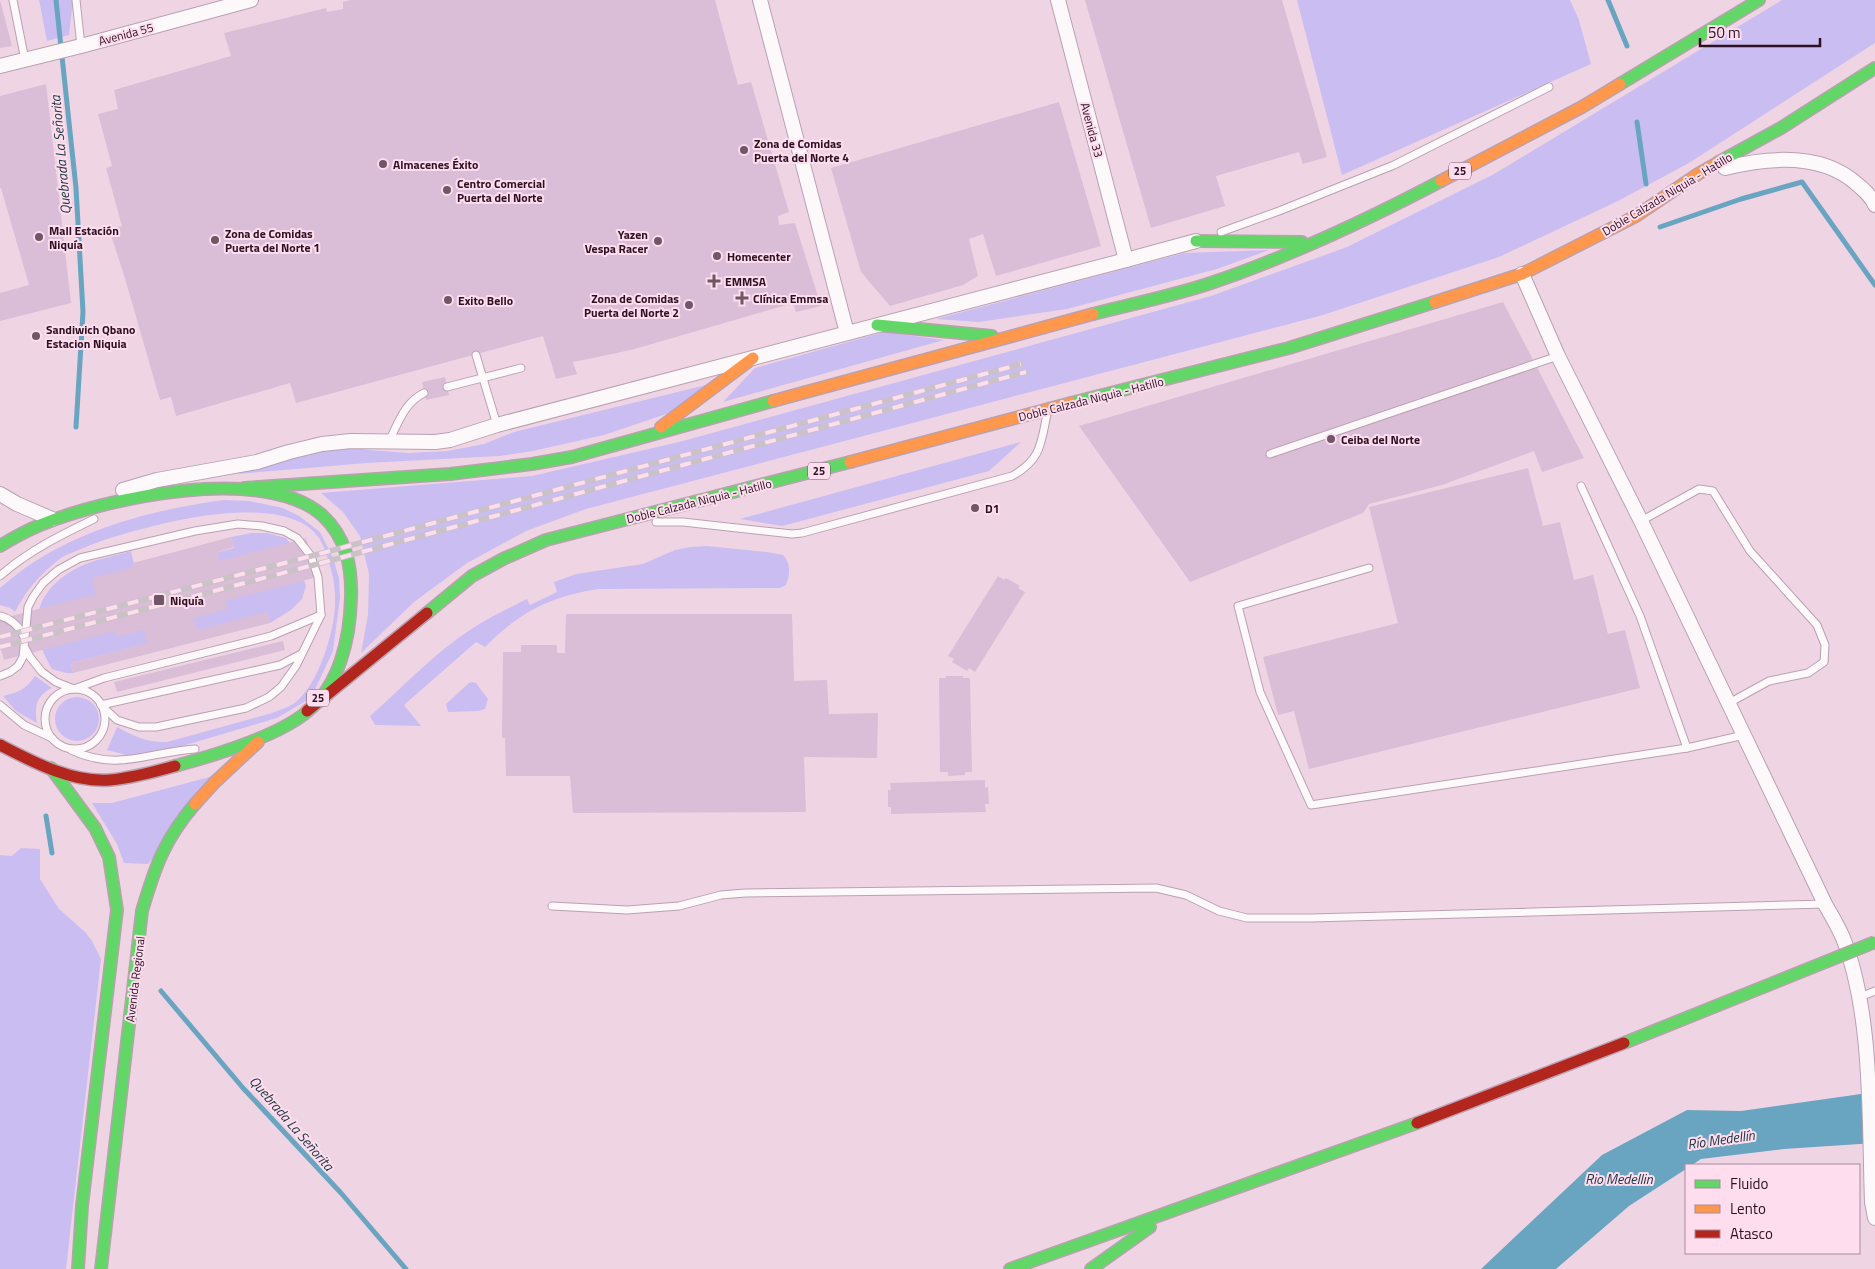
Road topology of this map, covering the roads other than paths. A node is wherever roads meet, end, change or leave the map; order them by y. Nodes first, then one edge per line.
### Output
1 (13, 0) edge
2 (76, 0) edge
3 (251, 0) edge
4 (760, 0) edge
5 (1058, 0) edge
6 (1759, 0) edge
7 (78, 47) junction
8 (31, 58) junction
9 (0, 66) edge
10 (1875, 68) edge
11 (1549, 87) dead end
12 (1698, 174) junction
13 (1875, 205) edge
14 (1196, 240) junction
15 (1315, 243) junction
16 (1126, 260) junction
17 (1522, 274) junction
18 (877, 325) junction
19 (847, 333) junction
20 (1007, 337) junction
21 (476, 355) dead end
22 (1558, 356) junction
23 (753, 358) junction
24 (521, 368) dead end
25 (483, 378) junction
26 (447, 387) dead end
27 (424, 393) dead end
28 (1048, 409) junction
29 (497, 425) junction
30 (650, 436) junction
31 (389, 442) junction
32 (1270, 454) dead end
33 (1581, 486) dead end
34 (244, 488) junction
35 (0, 494) edge
36 (140, 498) junction
37 (114, 510) dead end
38 (77, 512) junction
39 (97, 518) dead end
40 (52, 519) junction
41 (1641, 521) junction
42 (613, 522) junction
43 (0, 546) edge
44 (1369, 568) dead end
45 (0, 576) edge
46 (321, 615) junction
47 (0, 616) edge
48 (24, 638) junction
49 (25, 647) junction
50 (302, 654) junction
51 (0, 676) edge
52 (74, 688) junction
53 (1729, 703) junction
54 (0, 705) edge
55 (101, 705) junction
56 (307, 711) junction
57 (269, 732) junction
58 (1744, 735) junction
59 (53, 739) junction
60 (0, 745) edge
61 (69, 748) junction
62 (228, 748) junction
63 (1687, 748) junction
64 (51, 768) junction
65 (1825, 904) junction
66 (552, 906) dead end
67 (1875, 942) edge
68 (1875, 991) edge
69 (1860, 996) junction
70 (1175, 1210) junction
71 (1875, 1218) edge
72 (78, 1269) edge
73 (101, 1269) edge
74 (1010, 1269) edge
75 (1091, 1269) edge

1 - 8 lane
2 - 7 lane
3 - 7 street, Avenida 55
4 - 19 street
5 - 16 street, Avenida 33
6 - 15 main road, 25
7 - 8 street, Avenida 55
8 - 9 street, Avenida 55
10 - 12 main road, Doble Calzada Niquia - Hatillo / 25
11 - 14 lane
12 - 13 street
12 - 17 main road, Doble Calzada Niquia - Hatillo / 25
14 - 15 main road
14 - 16 street
15 - 20 main road, 25
16 - 18 street
17 - 22 street
17 - 28 main road, Doble Calzada Niquia - Hatillo / 25
18 - 19 street
18 - 20 main road
19 - 23 street
20 - 30 main road, 25
21 - 25 lane
22 - 32 lane
22 - 41 street
23 - 29 street
23 - 30 main road
24 - 25 lane
25 - 26 lane
25 - 29 lane
27 - 31 lane
28 - 42 main road, Doble Calzada Niquia - Hatillo / 25
28 - 42 lane
29 - 31 street
30 - 34 main road, 25
31 - 38 street
33 - 63 lane
34 - 36 main road, 25
34 - 56 main road, 25
35 - 40 street
36 - 37 lane
36 - 38 main road, 25
38 - 40 main road, 25
39 - 45 lane
40 - 43 main road, 25
41 - 53 street
41 - 53 lane
42 - 56 main road, Doble Calzada Niquia - Hatillo / 25
44 - 63 lane
46 - 48 lane
46 - 50 lane
46 - 52 lane
47 - 48 lane
48 - 49 lane
49 - 51 lane
49 - 52 lane
50 - 55 lane
50 - 55 lane
52 - 55 lane
52 - 59 lane
53 - 58 street
54 - 59 lane
55 - 61 lane
56 - 57 main road, 25
57 - 62 main road, 25
57 - 73 main road, Avenida Regional / 25
58 - 63 lane
58 - 65 street
59 - 61 lane
60 - 64 main road, 25
61 - 62 lane
62 - 64 main road, 25
64 - 72 main road, Avenida Regional
65 - 66 lane
65 - 69 street
67 - 70 main road, bridge
68 - 69 lane
69 - 71 street
70 - 74 main road
70 - 75 main road

